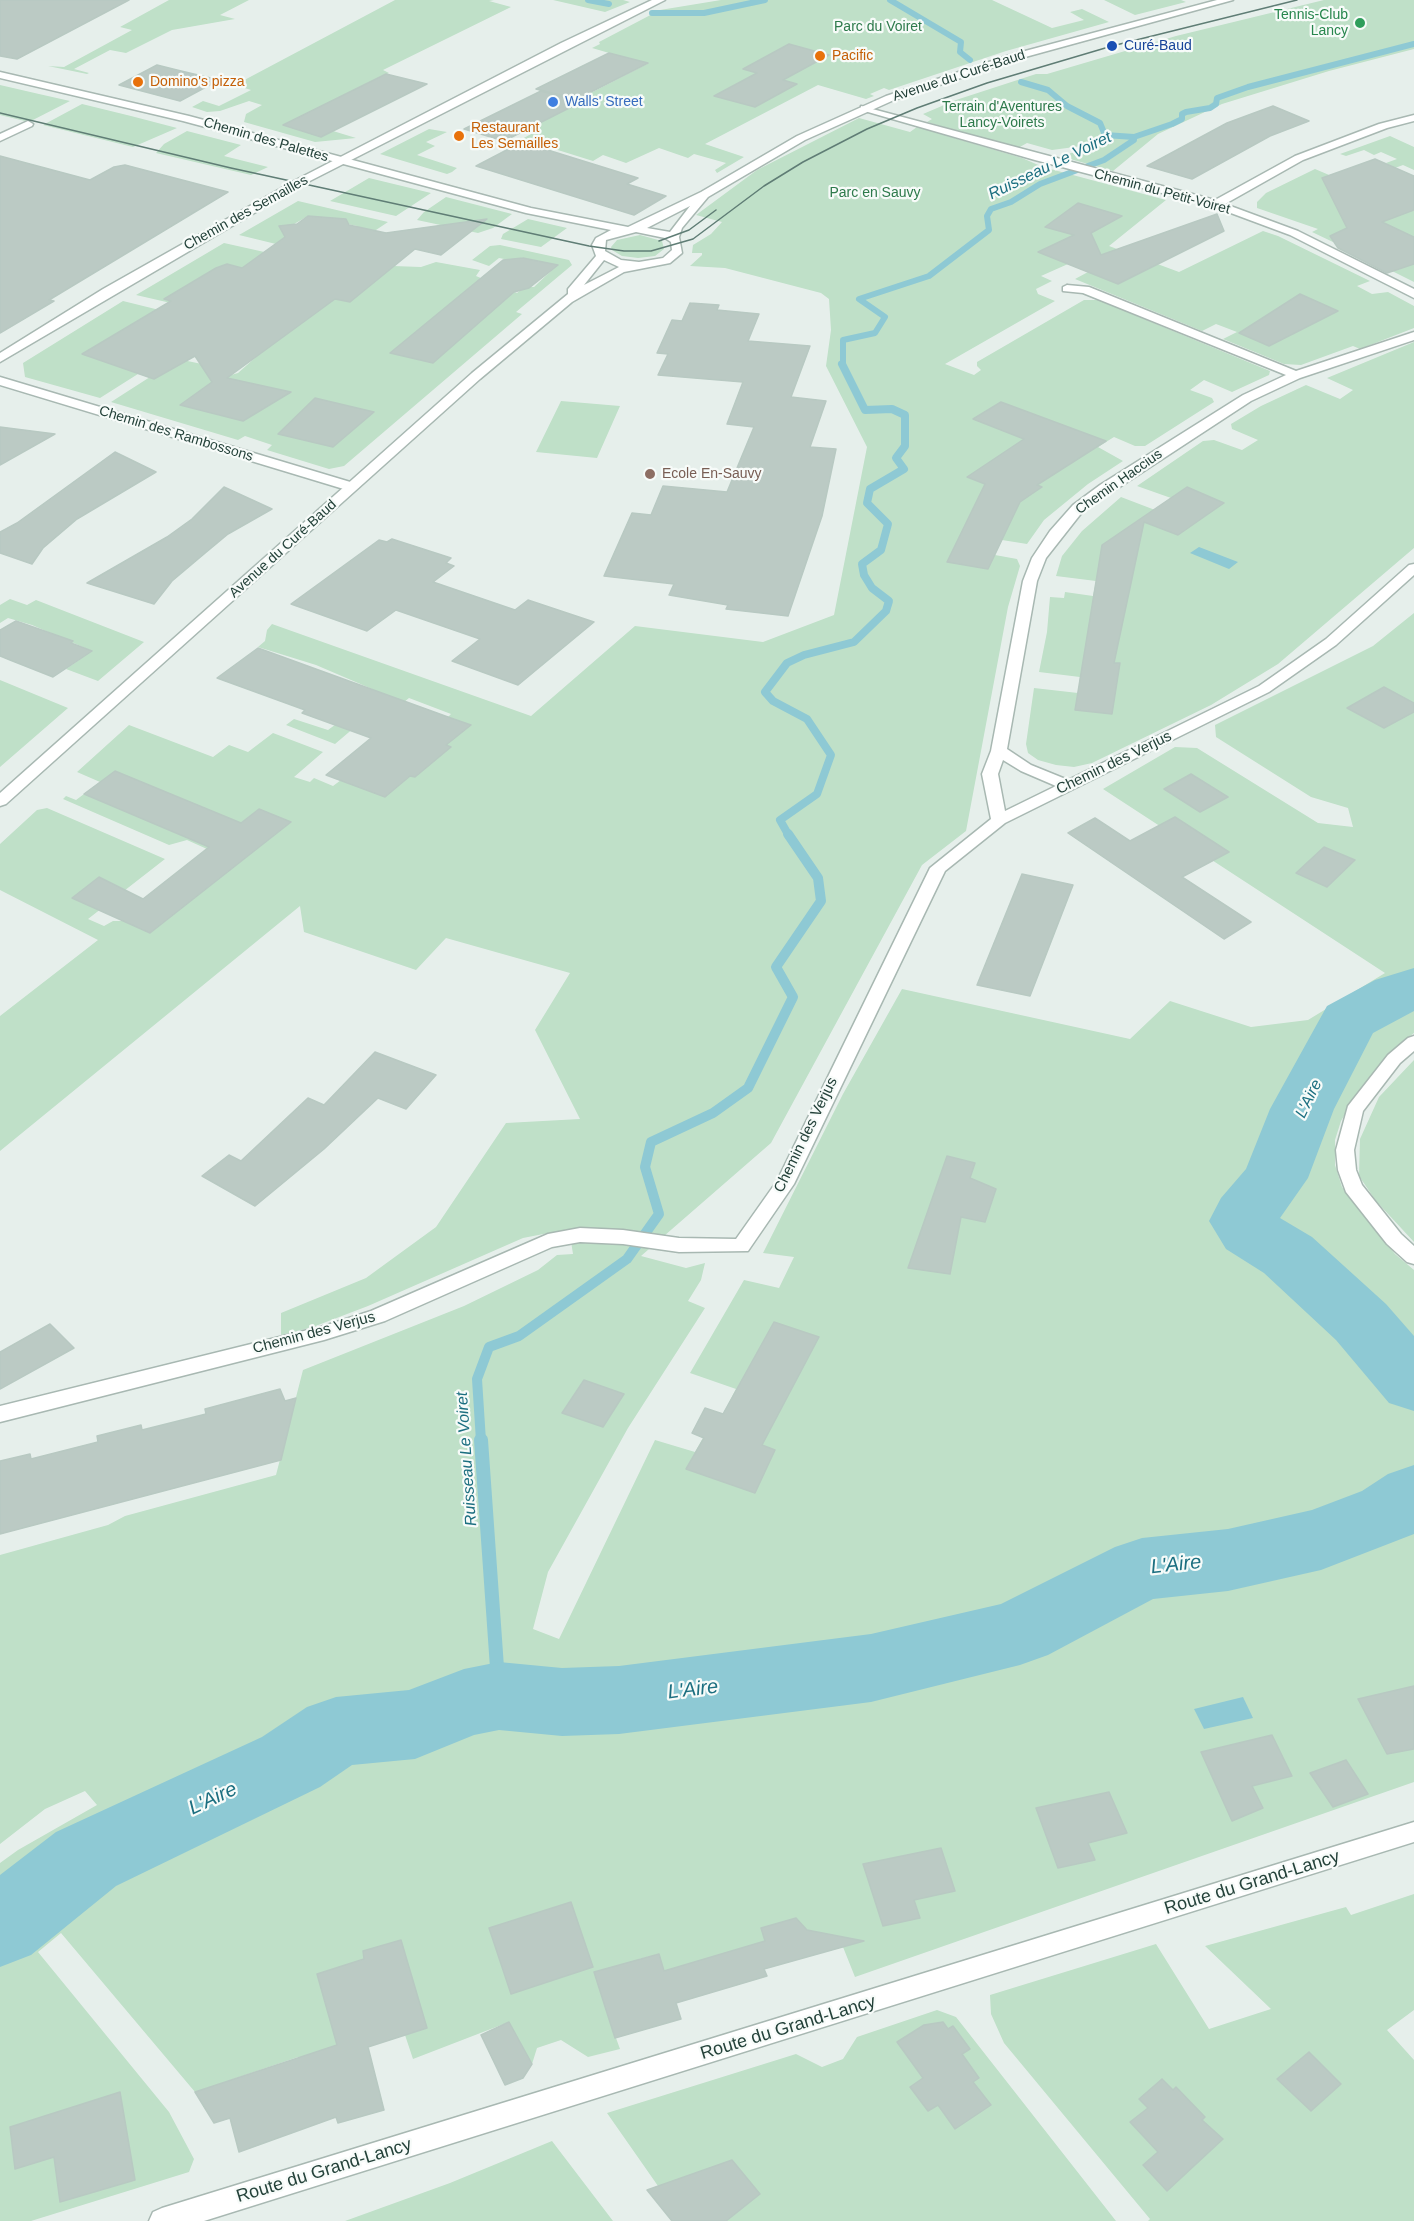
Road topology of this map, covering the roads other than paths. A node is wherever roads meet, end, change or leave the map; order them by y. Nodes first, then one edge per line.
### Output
1 (660, 0) edge
2 (1228, 0) edge
3 (1210, 2) edge
4 (0, 75) edge
5 (865, 108) junction
6 (1414, 118) edge
7 (28, 124) dead end
8 (0, 138) edge
9 (340, 161) junction
10 (705, 194) junction
11 (1216, 204) junction
12 (531, 211) junction
13 (632, 230) junction
14 (603, 238) junction
15 (673, 238) junction
16 (602, 256) junction
17 (639, 265) junction
18 (1067, 289) dead end
19 (1414, 294) edge
20 (568, 299) junction
21 (1414, 336) edge
22 (0, 358) edge
23 (1296, 375) junction
24 (0, 381) edge
25 (352, 487) junction
26 (1414, 568) edge
27 (999, 751) junction
28 (1068, 785) junction
29 (0, 801) edge
30 (999, 820) junction
31 (1414, 1042) edge
32 (1414, 1257) edge
33 (0, 1414) edge
34 (1414, 1832) edge
35 (191, 2217) edge
36 (162, 2221) edge

1 - 9 street, Chemin des Semailles
2 - 3 street, Avenue du Curé-Baud
3 - 5 street, Avenue du Curé-Baud
4 - 9 street, Chemin des Palettes
5 - 10 street, Avenue du Curé-Baud
5 - 11 street, Chemin du Petit-Voiret
6 - 11 street
7 - 8 street
9 - 12 street, Chemin des Palettes
9 - 22 street, Chemin des Semailles
10 - 13 street, Avenue du Curé-Baud
10 - 15 street, Avenue du Curé-Baud
11 - 19 street, Chemin du Petit-Voiret
12 - 13 street, Chemin des Palettes
12 - 14 street, Chemin des Palettes
13 - 14 street, Avenue du Curé-Baud
13 - 15 street, Chemin des Palettes
14 - 16 street
15 - 17 street, Avenue du Curé-Baud
16 - 17 street
16 - 20 street, Avenue du Curé-Baud
17 - 20 street, Avenue du Curé-Baud
18 - 23 street
20 - 25 street, Avenue du Curé-Baud
21 - 23 street, Chemin Haccius
23 - 27 street, Chemin Haccius
24 - 25 street, Chemin des Rambossons
25 - 29 street, Avenue du Curé-Baud
26 - 28 street, Chemin des Verjus
27 - 28 street
27 - 30 street, Chemin Haccius
28 - 30 street, Chemin des Verjus
30 - 33 street, Chemin des Verjus
31 - 32 street
34 - 35 street, Route du Grand-Lancy
35 - 36 street, Route du Grand-Lancy

